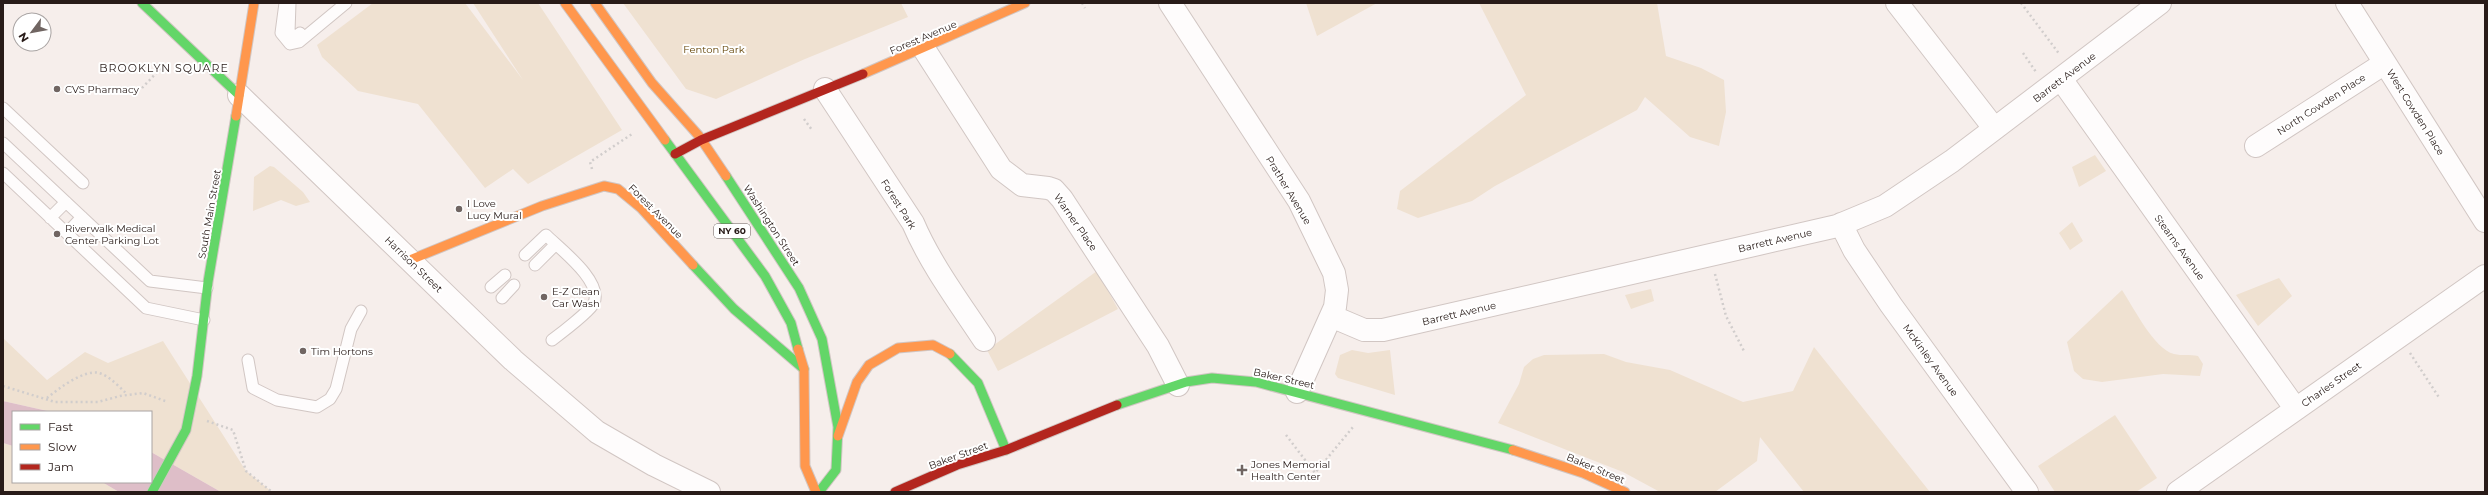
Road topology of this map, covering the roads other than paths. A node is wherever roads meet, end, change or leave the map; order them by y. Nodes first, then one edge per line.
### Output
1 (142, 3) edge
2 (254, 3) edge
3 (285, 3) edge
4 (290, 3) edge
5 (335, 3) edge
6 (346, 3) edge
7 (565, 3) edge
8 (595, 3) edge
9 (1025, 3) edge
10 (1170, 3) edge
11 (1897, 3) edge
12 (2160, 3) edge
13 (2347, 3) edge
14 (924, 49) junction
15 (2385, 62) junction
16 (2061, 79) junction
17 (825, 89) junction
18 (239, 95) junction
19 (3, 108) edge
20 (1994, 128) junction
21 (701, 140) junction
22 (4, 145) edge
23 (2256, 146) dead end
24 (675, 154) junction
25 (3, 173) edge
26 (83, 183) dead end
27 (66, 202) junction
28 (82, 217) junction
29 (50, 218) junction
30 (2485, 220) edge
31 (1841, 224) junction
32 (67, 233) junction
33 (555, 244) junction
34 (525, 255) dead end
35 (410, 260) junction
36 (535, 265) dead end
37 (505, 275) dead end
38 (2485, 276) edge
39 (514, 285) dead end
40 (491, 287) dead end
41 (207, 288) junction
42 (502, 298) dead end
43 (361, 311) dead end
44 (1331, 316) junction
45 (204, 320) junction
46 (552, 340) dead end
47 (984, 340) dead end
48 (248, 360) dead end
49 (804, 369) junction
50 (1178, 385) junction
51 (1297, 392) junction
52 (2295, 408) junction
53 (838, 436) junction
54 (1006, 450) junction
55 (152, 492) edge
56 (709, 492) edge
57 (818, 492) edge
58 (895, 492) edge
59 (1625, 492) edge
60 (2027, 492) edge
61 (2178, 492) edge

1 - 18 main road, Harrison Street
2 - 18 main road, South Main Street
3 - 6 lane
4 - 5 lane
7 - 24 main road, Washington Street / NY 60
8 - 21 main road, Washington Street / NY 60
9 - 14 main road, Forest Avenue
10 - 44 street, Prather Avenue
11 - 20 street
12 - 16 street, Barrett Avenue
13 - 15 street, West Cowden Place
14 - 17 main road, Forest Avenue
14 - 50 street, Warner Place
15 - 23 street, North Cowden Place
15 - 30 street, West Cowden Place
16 - 20 street, Barrett Avenue
16 - 52 street, Stearns Avenue
17 - 21 main road, Forest Avenue
17 - 47 street, Forest Park
18 - 35 street, Harrison Street
18 - 41 main road, South Main Street
19 - 26 lane
20 - 31 street, Barrett Avenue
21 - 24 main road, Forest Avenue
21 - 53 main road, Washington Street / NY 60
22 - 27 lane
24 - 49 main road, Washington Street / NY 60
25 - 29 lane
27 - 28 lane
27 - 29 lane
28 - 32 lane
28 - 41 lane
29 - 32 lane
31 - 44 street, Barrett Avenue
31 - 60 street, McKinley Avenue
32 - 45 lane
33 - 34 lane
33 - 36 lane
33 - 46 lane
35 - 49 main road, Forest Avenue
35 - 56 street, Harrison Street
37 - 40 lane
38 - 52 street, Charles Street
39 - 42 lane
41 - 45 main road, South Main Street
43 - 48 lane
44 - 51 street, Prather Avenue
45 - 55 main road, South Main Street
49 - 57 main road, Washington Street / NY 60
50 - 51 main road, Baker Street
50 - 54 main road, Baker Street
51 - 59 main road, Baker Street
52 - 61 street, Charles Street
53 - 54 main road
53 - 57 main road, Washington Street / NY 60
54 - 58 main road, Baker Street

